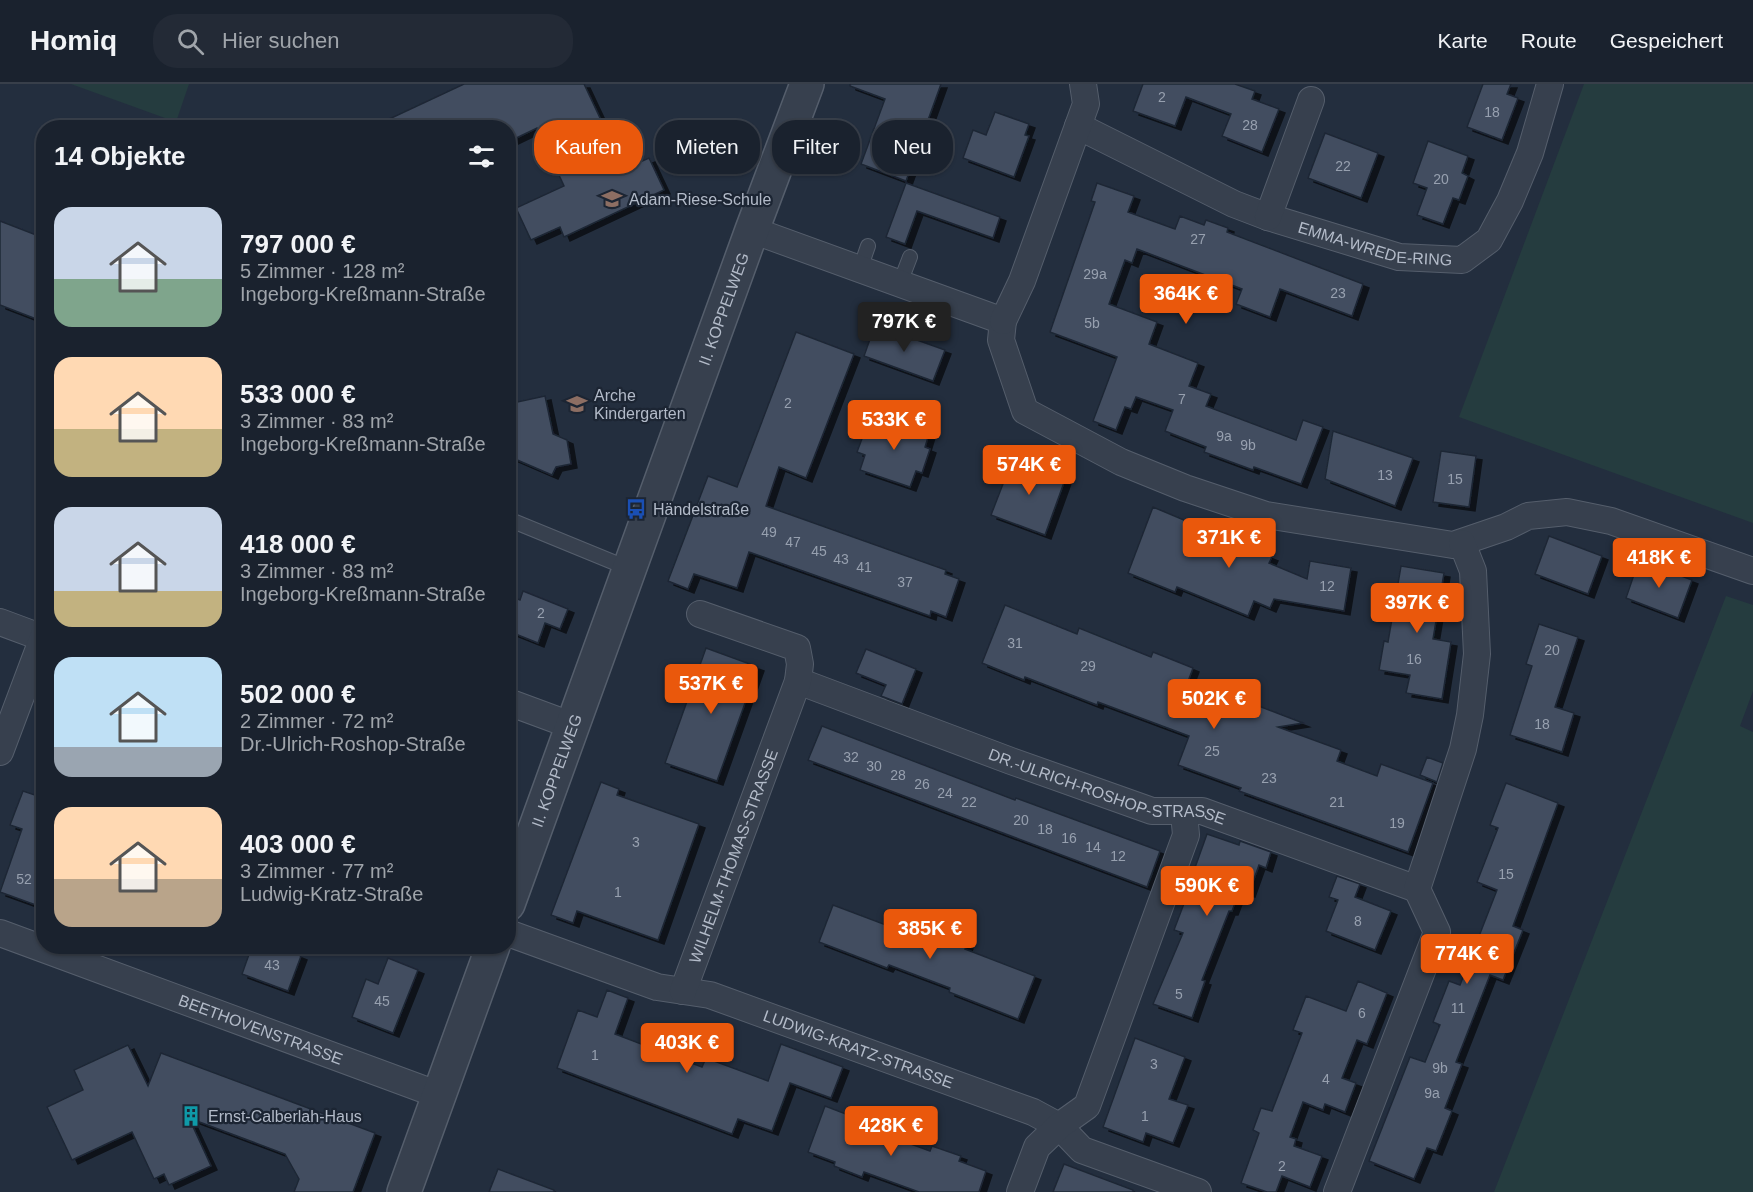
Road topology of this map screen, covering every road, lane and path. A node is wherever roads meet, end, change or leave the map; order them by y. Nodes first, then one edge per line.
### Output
1 (807, 84) edge
2 (1083, 84) edge
3 (1550, 84) edge
4 (1311, 100) dead end
5 (1078, 126) junction
6 (1269, 217) junction
7 (752, 230) junction
8 (910, 257) dead end
9 (900, 283) junction
10 (1003, 321) junction
11 (516, 522) edge
12 (1462, 543) junction
13 (630, 569) junction
14 (1753, 571) edge
15 (700, 614) dead end
16 (0, 622) edge
17 (36, 635) edge
18 (36, 656) edge
19 (798, 681) junction
20 (516, 705) edge
21 (573, 726) junction
22 (0, 753) edge
23 (1184, 813) junction
24 (516, 882) edge
25 (1417, 889) junction
26 (0, 933) edge
27 (516, 936) edge
28 (36, 944) edge
29 (69, 954) edge
30 (490, 954) edge
31 (683, 991) junction
32 (439, 1095) junction
33 (1059, 1126) junction
34 (404, 1192) edge
35 (1020, 1192) edge
36 (1198, 1192) edge
37 (1337, 1192) edge

1 - 7 street, II. KOPPELWEG
2 - 5 street
3 - 6 street, EMMA-WREDE-RING
4 - 6 street
5 - 6 street, EMMA-WREDE-RING
5 - 10 street
7 - 9 street
7 - 13 street, II. KOPPELWEG
8 - 9 lane
9 - 10 street
10 - 12 street
11 - 13 lane
12 - 14 street
12 - 25 street
13 - 21 street, II. KOPPELWEG
15 - 19 street, WILHELM-THOMAS-STRASSE
16 - 17 street
18 - 22 street
19 - 23 street, DR.-ULRICH-ROSHOP-STRASSE
19 - 31 street, WILHELM-THOMAS-STRASSE
20 - 21 street
21 - 24 street, II. KOPPELWEG
23 - 25 street, DR.-ULRICH-ROSHOP-STRASSE
23 - 33 street
25 - 37 street
26 - 28 street, BEETHOVENSTRASSE
27 - 31 street, LUDWIG-KRATZ-STRASSE
29 - 32 street, BEETHOVENSTRASSE
30 - 32 street
31 - 33 street, LUDWIG-KRATZ-STRASSE
32 - 34 street
33 - 35 street
33 - 36 street, LUDWIG-KRATZ-STRASSE

